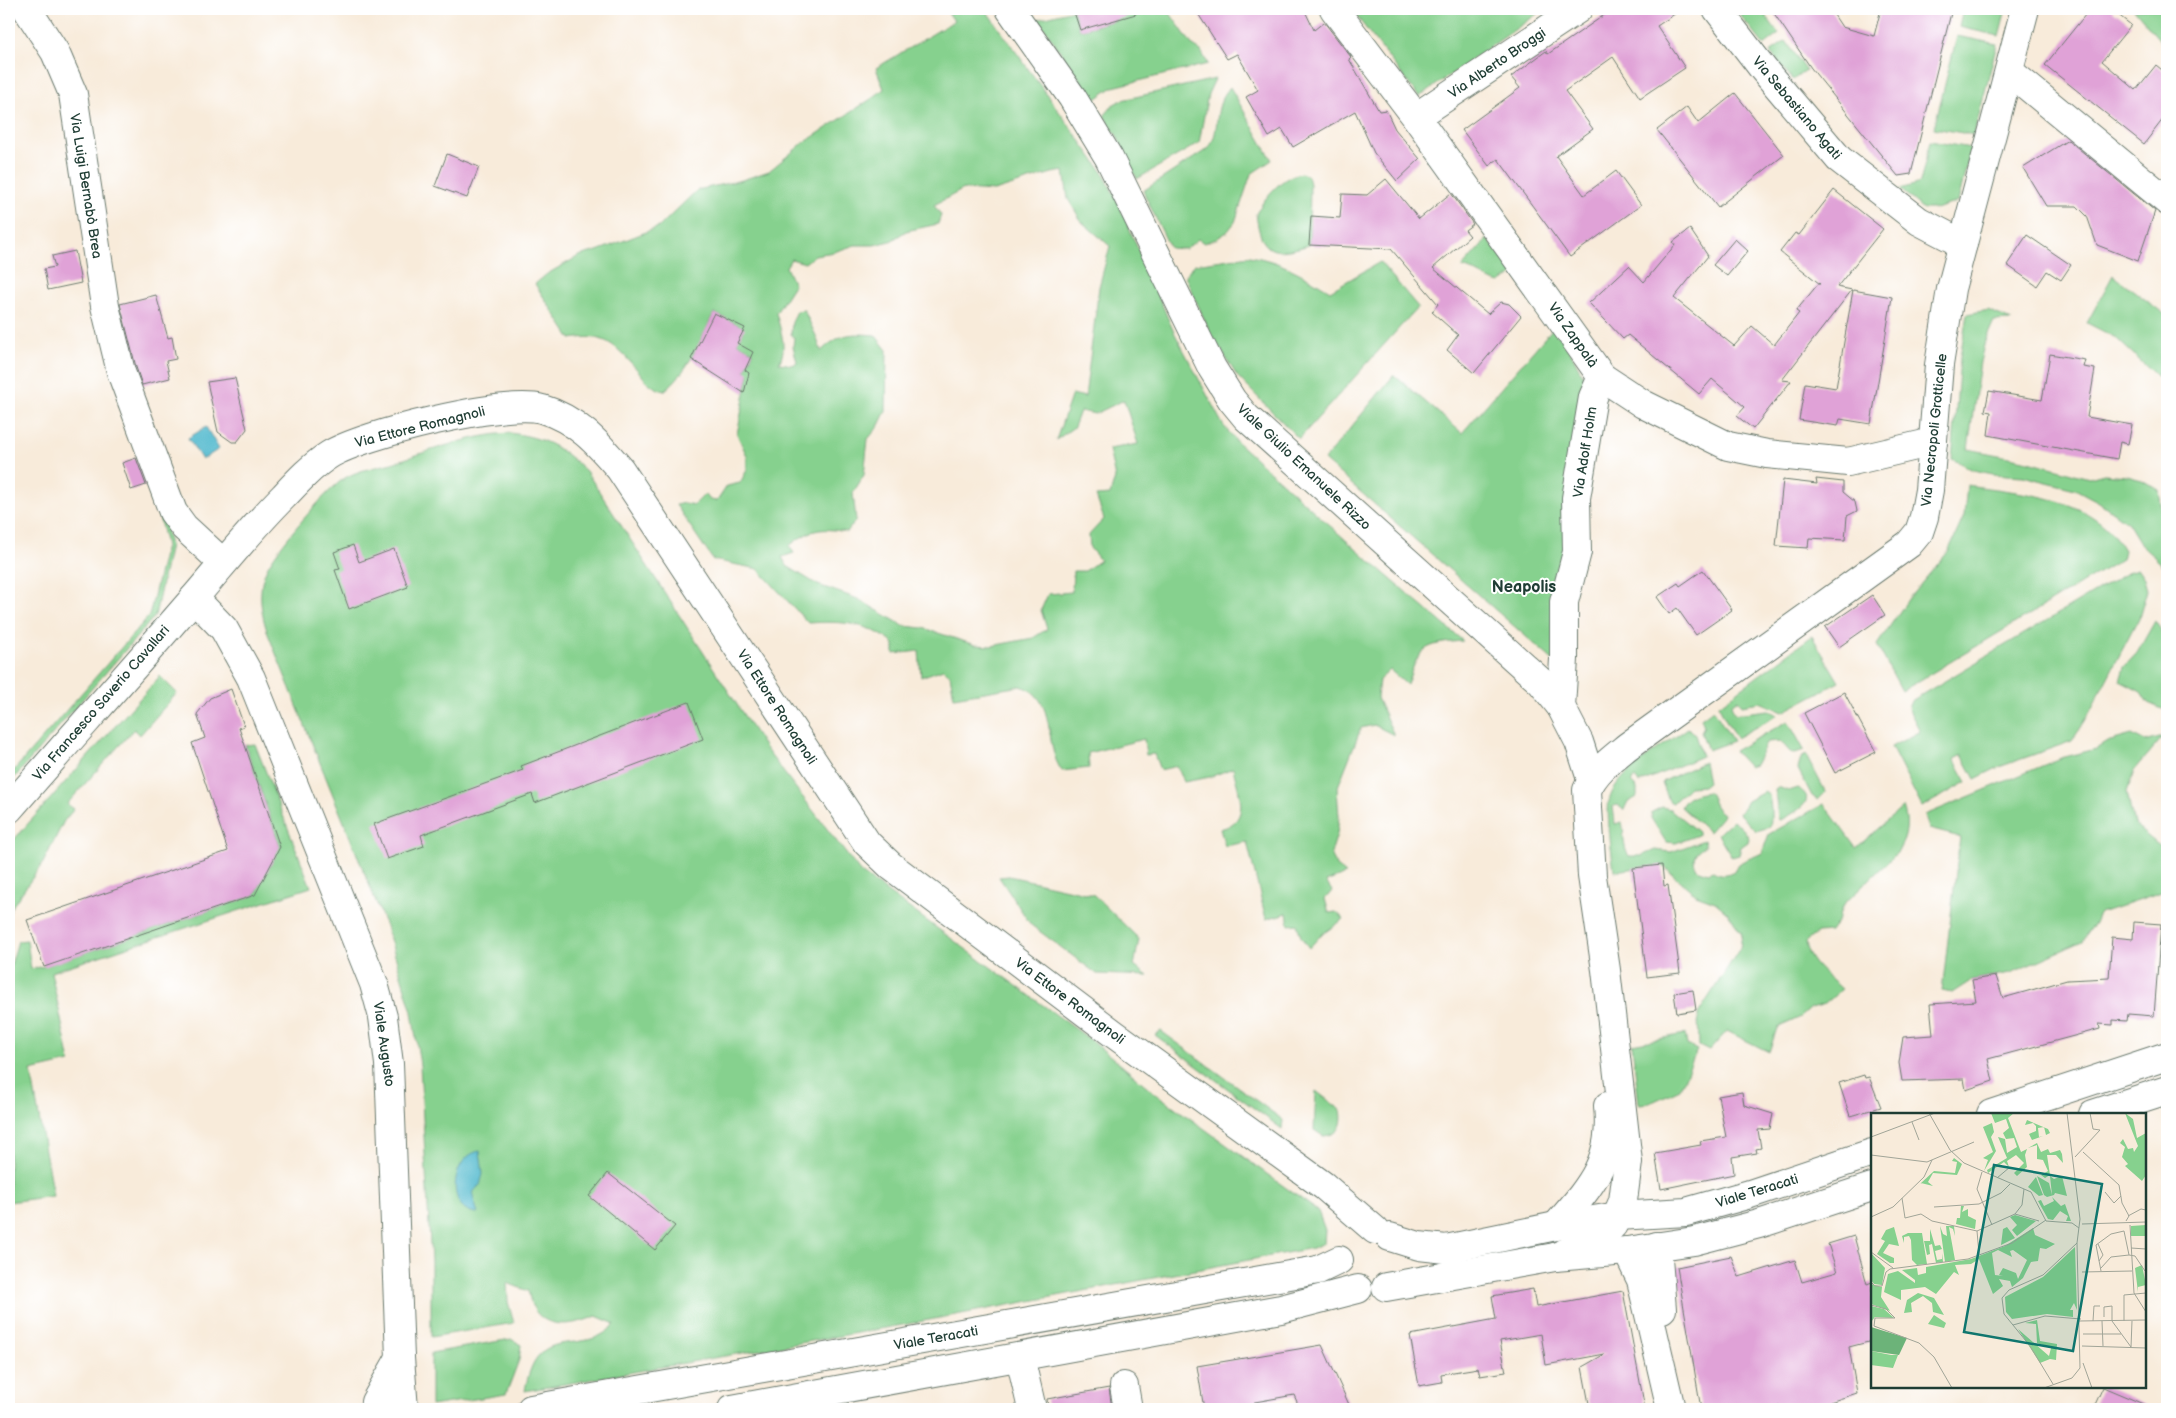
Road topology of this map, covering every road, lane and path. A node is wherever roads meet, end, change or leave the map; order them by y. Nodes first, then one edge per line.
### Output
1 (27, 9) edge
2 (1010, 9) edge
3 (1334, 9) edge
4 (1578, 9) edge
5 (1717, 9) edge
6 (2025, 9) edge
7 (2010, 72) junction
8 (1416, 117) junction
9 (2167, 201) edge
10 (1963, 244) junction
11 (1602, 377) junction
12 (1933, 442) junction
13 (224, 563) junction
14 (194, 598) junction
15 (1560, 707) junction
16 (1591, 779) junction
17 (9, 809) edge
18 (1592, 876) junction
19 (2167, 1056) edge
20 (2167, 1090) edge
21 (1994, 1113) edge
22 (2096, 1113) edge
23 (1871, 1153) edge
24 (1871, 1187) edge
25 (1629, 1215) junction
26 (1556, 1226) junction
27 (1383, 1234) junction
28 (1657, 1246) junction
29 (1628, 1251) junction
30 (1555, 1257) junction
31 (1339, 1260) junction
32 (1386, 1287) junction
33 (1358, 1289) junction
34 (1020, 1356) junction
35 (400, 1358) junction
36 (1670, 1406) edge
37 (374, 1409) edge
38 (404, 1409) edge
39 (531, 1409) edge
40 (732, 1409) edge
41 (1032, 1409) edge

1 - 13 main road, Via Luigi Bernabò Brea
2 - 15 main road, Viale Giulio Emanuele Rizzo
3 - 8 main road, Via Zappalà
4 - 8 main road, Via Alberto Broggi
5 - 10 main road, Via Sebastiano Agati
6 - 7 main road, Via Necropoli Grotticelle
7 - 9 main road
7 - 10 main road, Via Necropoli Grotticelle
8 - 11 main road, Via Zappalà
10 - 12 main road, Via Necropoli Grotticelle
11 - 12 main road, Via Zappalà
11 - 15 main road, Via Adolf Holm
12 - 16 main road, Via Necropoli Grotticelle
13 - 14 main road, Via Ettore Romagnoli
13 - 27 main road, Via Ettore Romagnoli
14 - 17 main road, Via Francesco Saverio Cavallari
14 - 35 main road, Viale Augusto
15 - 16 main road, Viale Giulio Emanuele Rizzo
16 - 18 main road
18 - 25 main road
18 - 26 main road
19 - 21 main road
20 - 22 main road
23 - 25 main road, Viale Teracati
24 - 28 main road
25 - 26 main road, Viale Teracati
25 - 30 main road
26 - 27 main road
27 - 31 main road
27 - 32 main road
28 - 29 main road
28 - 36 main road
29 - 30 main road
29 - 36 main road
30 - 32 main road
31 - 33 main road
31 - 39 main road, Viale Teracati
32 - 33 main road
33 - 34 main road
34 - 40 main road
34 - 41 main road
35 - 37 main road
35 - 38 main road, Viale Augusto

